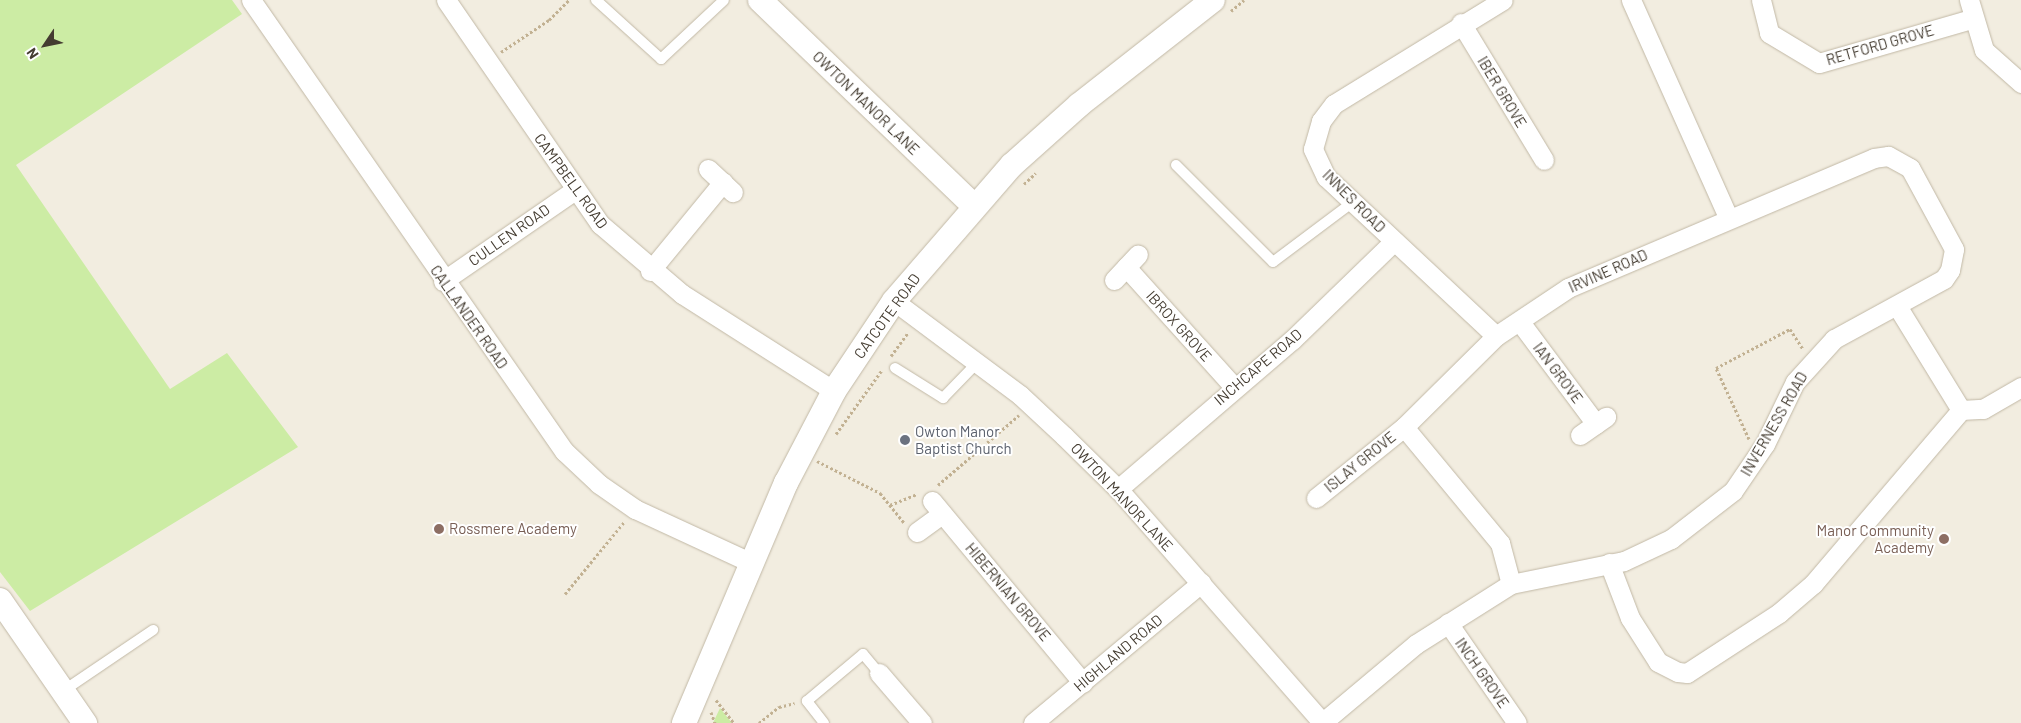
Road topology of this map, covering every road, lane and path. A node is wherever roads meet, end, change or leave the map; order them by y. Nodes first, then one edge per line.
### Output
1 (251, 0) edge
2 (446, 0) edge
3 (569, 0) edge
4 (596, 0) edge
5 (724, 0) edge
6 (760, 0) edge
7 (1213, 0) edge
8 (1503, 0) edge
9 (1631, 0) edge
10 (1761, 0) edge
11 (1970, 9) edge
12 (1461, 24) junction
13 (488, 61) junction
14 (2021, 83) edge
15 (1544, 160) dead end
16 (1176, 165) dead end
17 (708, 169) dead end
18 (575, 190) junction
19 (1353, 202) junction
20 (973, 205) junction
21 (1728, 217) junction
22 (1394, 241) junction
23 (1126, 267) dead end
24 (650, 271) junction
25 (1944, 279) joint
26 (444, 281) junction
27 (894, 301) junction
28 (1897, 306) junction
29 (1520, 322) junction
30 (1496, 336) junction
31 (1811, 363) junction
32 (976, 364) junction
33 (895, 368) dead end
34 (1233, 386) junction
35 (2021, 388) edge
36 (834, 391) junction
37 (1030, 405) junction
38 (1961, 410) junction
39 (1404, 427) junction
40 (1580, 435) dead end
41 (1758, 455) junction
42 (817, 461) dead end
43 (1118, 490) junction
44 (934, 498) junction
45 (1316, 498) dead end
46 (890, 505) junction
47 (635, 509) junction
48 (912, 529) joint
49 (752, 563) junction
50 (1609, 563) junction
51 (1201, 582) junction
52 (1511, 584) junction
53 (565, 594) dead end
54 (0, 600) edge
55 (1448, 623) junction
56 (153, 630) dead end
57 (879, 673) joint
58 (1084, 683) junction
59 (63, 691) junction
60 (714, 698) dead end
61 (807, 701) junction
62 (709, 709) dead end
63 (85, 723) edge
64 (684, 723) edge
65 (715, 723) edge
66 (734, 723) edge
67 (759, 723) edge
68 (824, 723) edge
69 (922, 723) edge
70 (1033, 723) edge
71 (1323, 723) edge
72 (1517, 723) edge

1 - 26 street, CALLANDER ROAD
2 - 13 street, CAMPBELL ROAD
3 - 13 path
4 - 5 lane
6 - 20 street, OWTON MANOR LANE
7 - 20 street, CATCOTE ROAD
8 - 12 street, INNES ROAD
9 - 21 street
10 - 11 street, RETFORD GROVE
11 - 14 street
12 - 15 street, IBER GROVE
12 - 19 street, INNES ROAD
13 - 18 street, CAMPBELL ROAD
16 - 19 lane
17 - 24 street
18 - 24 street, CAMPBELL ROAD
18 - 26 street, CULLEN ROAD
19 - 22 street, INNES ROAD
20 - 27 street, CATCOTE ROAD
21 - 25 street, IRVINE ROAD
21 - 29 street, IRVINE ROAD
22 - 30 street, INNES ROAD
22 - 34 street, INCHCAPE ROAD
23 - 34 street, IBROX GROVE
24 - 36 street, CAMPBELL ROAD
25 - 28 street, INVERNESS ROAD
26 - 47 street, CALLANDER ROAD
27 - 32 street, OWTON MANOR LANE
27 - 36 street, CATCOTE ROAD
28 - 31 street, INVERNESS ROAD
28 - 38 street
29 - 30 street, IRVINE ROAD
29 - 40 street, IAN GROVE
30 - 39 street, IRVINE ROAD
31 - 41 street, INVERNESS ROAD
31 - 41 path
32 - 33 lane
32 - 37 street, OWTON MANOR LANE
34 - 43 street, INCHCAPE ROAD
35 - 38 street
36 - 49 street, CATCOTE ROAD
37 - 43 street, OWTON MANOR LANE
37 - 44 path
38 - 50 street
39 - 45 street, ISLAY GROVE
39 - 52 street
41 - 50 street, INVERNESS ROAD
42 - 46 path
43 - 51 street, OWTON MANOR LANE
44 - 46 path
44 - 48 street
44 - 58 street, HIBERNIAN GROVE
46 - 48 path
47 - 49 street, CALLANDER ROAD
47 - 53 path
49 - 64 street, CATCOTE ROAD
50 - 52 street, INVERNESS ROAD
51 - 58 street, HIGHLAND ROAD
51 - 71 street, OWTON MANOR LANE
52 - 55 street, INVERNESS ROAD
54 - 59 street
55 - 71 street, INVERNESS ROAD
55 - 72 street, INCH GROVE
56 - 59 lane
57 - 61 lane
57 - 69 street
58 - 70 street, HIGHLAND ROAD
59 - 63 street
60 - 66 path
61 - 67 path
61 - 68 lane
62 - 65 path

